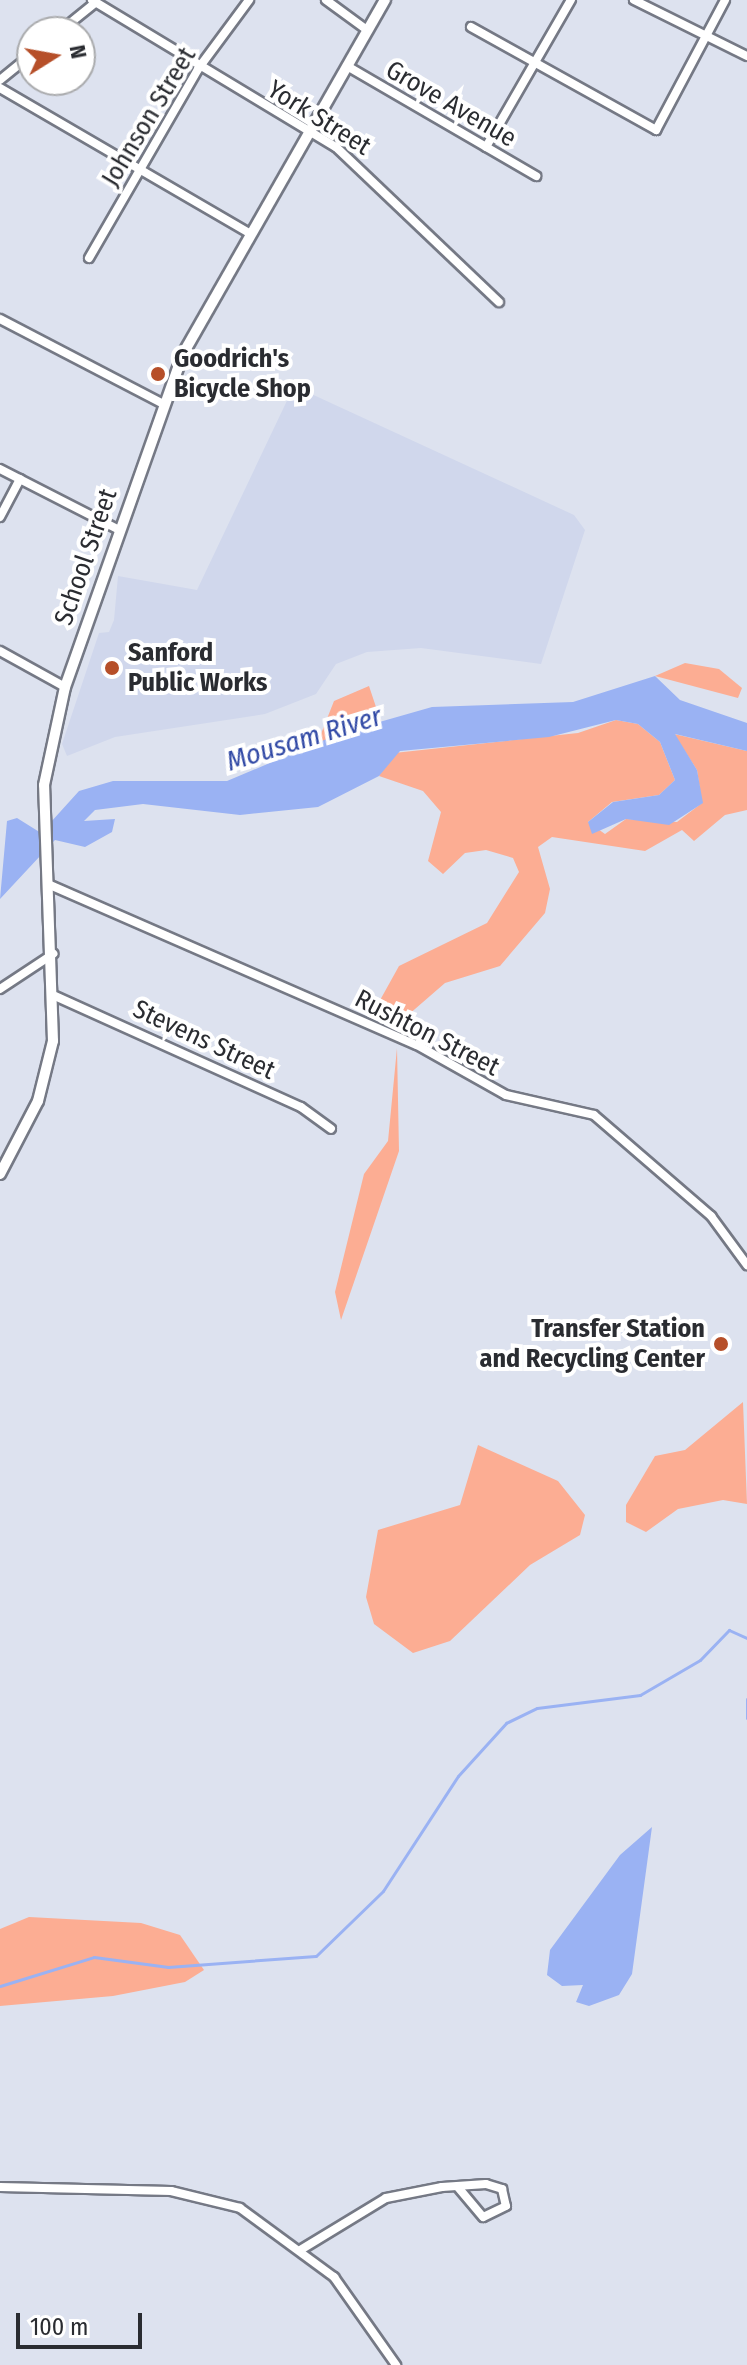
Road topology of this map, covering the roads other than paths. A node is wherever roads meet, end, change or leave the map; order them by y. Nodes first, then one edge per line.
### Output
1 (249, 0) edge
2 (326, 0) edge
3 (385, 0) edge
4 (571, 0) edge
5 (634, 0) edge
6 (725, 0) edge
7 (94, 1) edge
8 (77, 16) edge
9 (471, 27) dead end
10 (367, 30) junction
11 (707, 37) junction
12 (747, 56) edge
13 (534, 63) junction
14 (347, 66) junction
15 (16, 67) edge
16 (198, 69) junction
17 (0, 80) edge
18 (0, 88) edge
19 (308, 132) junction
20 (486, 147) junction
21 (141, 170) junction
22 (536, 176) dead end
23 (249, 233) junction
24 (89, 258) dead end
25 (499, 302) dead end
26 (0, 319) edge
27 (163, 404) junction
28 (0, 469) edge
29 (20, 479) junction
30 (0, 517) edge
31 (119, 530) junction
32 (0, 651) edge
33 (65, 687) junction
34 (50, 885) junction
35 (54, 953) junction
36 (0, 989) edge
37 (55, 996) junction
38 (331, 1129) dead end
39 (0, 1174) edge
40 (747, 1265) edge
41 (457, 2186) junction
42 (0, 2187) edge
43 (302, 2249) junction
44 (396, 2365) edge

1 - 16 street, Johnson Street
2 - 10 street
3 - 10 street, School Street
4 - 13 street
5 - 11 street
6 - 11 street
7 - 8 street
7 - 16 street, York Street
9 - 13 street
10 - 14 street, School Street
11 - 12 street
11 - 13 street
13 - 20 street
14 - 19 street, School Street
14 - 20 street, Grove Avenue
15 - 17 street
16 - 19 street, York Street
16 - 21 street, Johnson Street
18 - 21 street
19 - 23 street, School Street
19 - 25 street, York Street
20 - 22 street, Grove Avenue
21 - 23 street
21 - 24 street, Johnson Street
23 - 27 street, School Street
26 - 27 street
27 - 31 street, School Street
28 - 29 street
29 - 30 street
29 - 31 street
31 - 33 street, School Street
32 - 33 street
33 - 34 street, School Street
34 - 35 street, School Street
34 - 40 street, Rushton Street
35 - 36 street
35 - 37 street, School Street
37 - 38 street, Stevens Street
37 - 39 street, School Street
41 - 41 street
41 - 43 street
42 - 43 street
43 - 44 street

